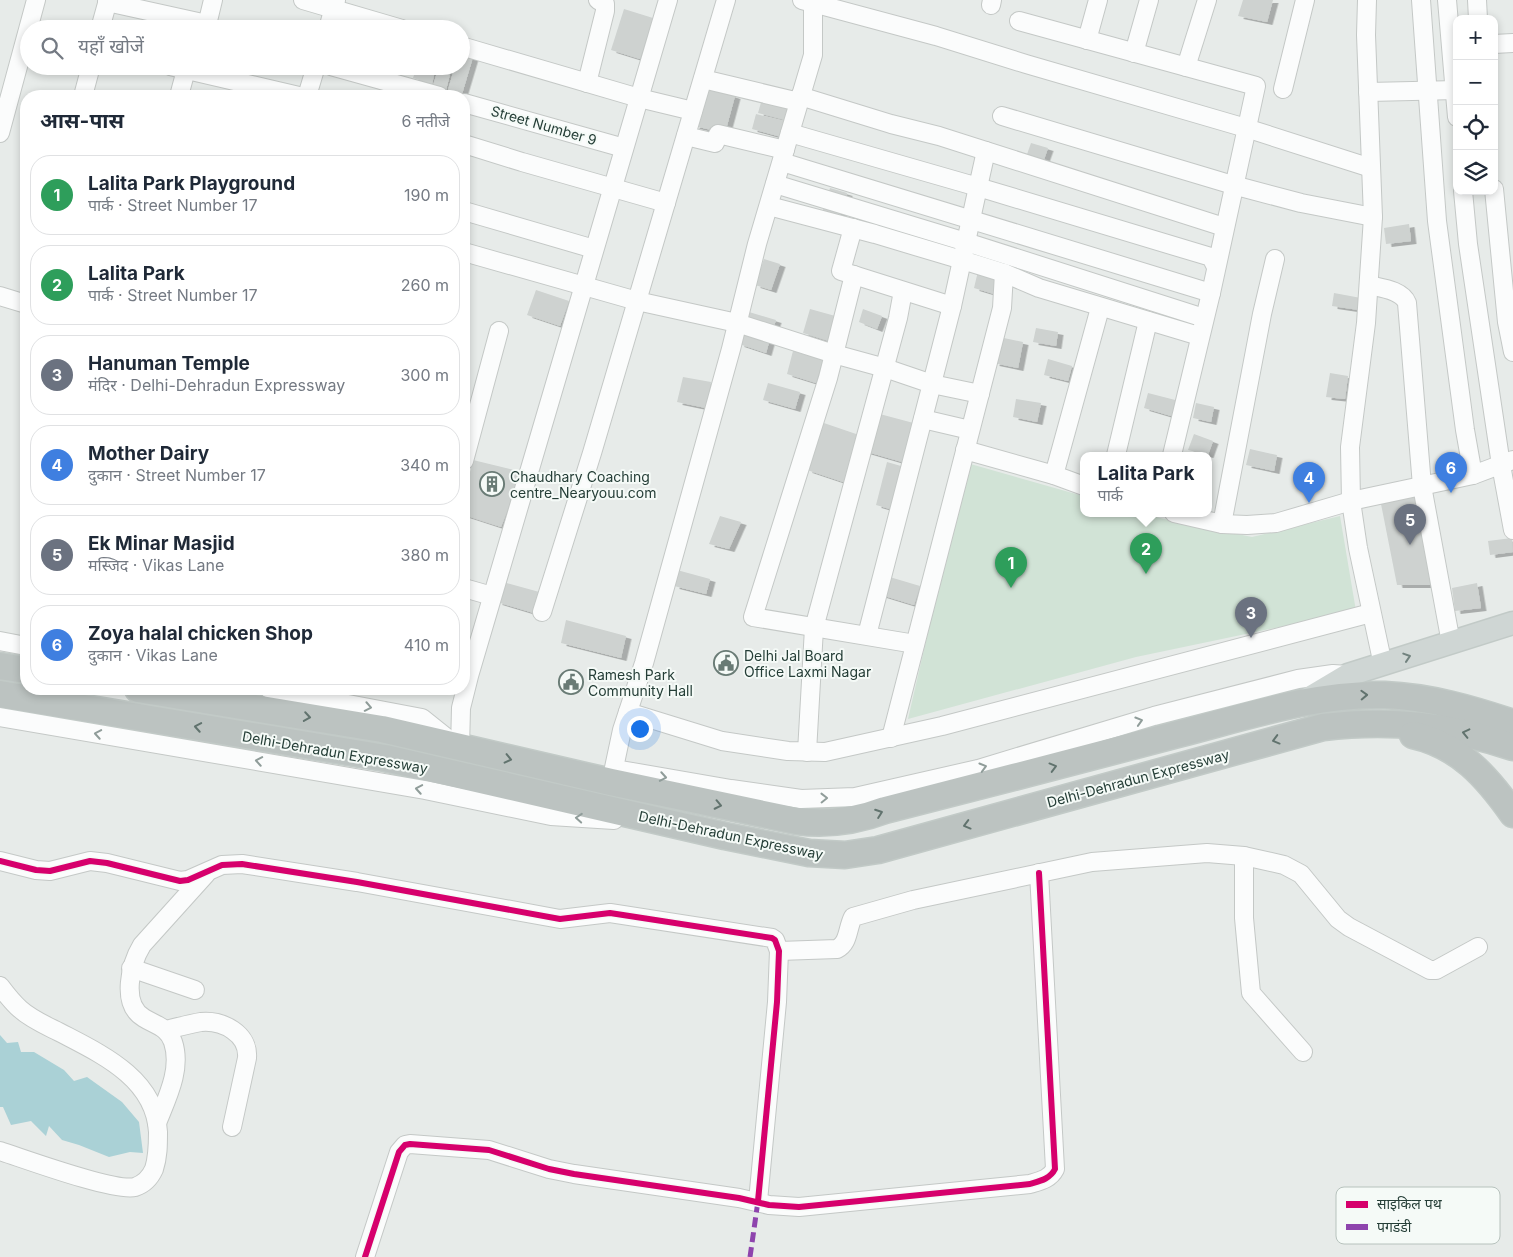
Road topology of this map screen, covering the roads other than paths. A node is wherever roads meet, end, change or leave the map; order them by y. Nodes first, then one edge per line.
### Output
1 (36, 0) edge
2 (213, 0) edge
3 (303, 0) edge
4 (598, 0) edge
5 (668, 0) edge
6 (726, 0) edge
7 (1098, 0) edge
8 (1149, 0) edge
9 (1207, 0) edge
10 (1305, 0) edge
11 (1367, 0) edge
12 (1421, 0) edge
13 (1447, 0) edge
14 (1477, 0) edge
15 (108, 1) edge
16 (809, 1) edge
17 (335, 4) edge
18 (1478, 15) edge
19 (31, 20) edge
20 (103, 20) edge
21 (182, 20) edge
22 (208, 20) edge
23 (331, 20) edge
24 (378, 20) edge
25 (1019, 21) dead end
26 (1087, 40) junction
27 (1513, 43) edge
28 (1498, 44) edge
29 (470, 49) edge
30 (1134, 53) junction
31 (20, 59) edge
32 (1453, 60) edge
33 (1186, 67) junction
34 (89, 75) edge
35 (185, 75) edge
36 (215, 75) edge
37 (313, 75) edge
38 (363, 75) edge
39 (703, 79) junction
40 (587, 83) junction
41 (1283, 89) dead end
42 (85, 90) edge
43 (181, 90) edge
44 (276, 90) edge
45 (309, 90) edge
46 (417, 90) edge
47 (1453, 90) edge
48 (1368, 92) junction
49 (1426, 92) junction
50 (639, 98) junction
51 (799, 99) junction
52 (470, 105) edge
53 (693, 111) junction
54 (1002, 116) dead end
55 (1246, 128) junction
56 (0, 133) edge
57 (686, 136) junction
58 (470, 146) edge
59 (624, 148) junction
60 (786, 148) junction
61 (986, 151) junction
62 (1371, 168) junction
63 (776, 184) junction
64 (1234, 185) junction
65 (612, 188) junction
66 (978, 188) junction
67 (1463, 195) edge
68 (1495, 195) edge
69 (666, 203) junction
70 (769, 206) junction
71 (470, 213) edge
72 (1373, 217) junction
73 (970, 220) junction
74 (1224, 227) junction
75 (853, 228) junction
76 (966, 242) junction
77 (594, 249) junction
78 (470, 254) edge
79 (1275, 259) dead end
80 (962, 260) junction
81 (1216, 267) junction
82 (1004, 273) junction
83 (854, 275) junction
84 (584, 285) junction
85 (1369, 285) junction
86 (904, 291) junction
87 (1211, 293) junction
88 (0, 296) edge
89 (637, 301) junction
90 (20, 302) edge
91 (952, 306) junction
92 (1100, 308) junction
93 (1204, 318) junction
94 (1148, 322) junction
95 (737, 323) junction
96 (499, 330) dead end
97 (1199, 336) junction
98 (1513, 352) edge
99 (834, 354) junction
100 (885, 368) junction
101 (932, 384) junction
102 (980, 394) junction
103 (470, 419) edge
104 (923, 419) junction
105 (970, 430) junction
106 (965, 450) junction
107 (1117, 452) edge
108 (1173, 452) edge
109 (1507, 462) edge
110 (1473, 475) junction
111 (1054, 476) junction
112 (1080, 485) edge
113 (1422, 486) junction
114 (1351, 501) junction
115 (1191, 517) edge
116 (1222, 524) junction
117 (1513, 530) edge
118 (470, 590) edge
119 (492, 596) junction
120 (542, 612) dead end
121 (1371, 613) junction
122 (1513, 623) edge
123 (814, 628) junction
124 (866, 635) junction
125 (0, 641) edge
126 (1451, 643) junction
127 (915, 644) junction
128 (20, 645) edge
129 (1384, 665) junction
130 (0, 666) edge
131 (20, 669) edge
132 (470, 675) edge
133 (1348, 676) junction
134 (0, 694) edge
135 (175, 695) edge
136 (301, 695) edge
137 (465, 695) edge
138 (1298, 704) junction
139 (628, 712) junction
140 (0, 717) edge
141 (1513, 723) edge
142 (1323, 727) junction
143 (890, 738) junction
144 (1513, 747) edge
145 (460, 748) junction
146 (807, 752) junction
147 (613, 776) junction
148 (1513, 814) edge
149 (680, 826) junction
150 (1244, 856) junction
151 (0, 861) edge
152 (208, 871) junction
153 (1039, 873) junction
154 (1478, 947) dead end
155 (779, 952) junction
156 (131, 968) junction
157 (0, 986) edge
158 (195, 990) dead end
159 (166, 1030) junction
160 (1303, 1052) dead end
161 (157, 1123) junction
162 (232, 1127) dead end
163 (0, 1151) edge
164 (758, 1201) junction
165 (365, 1257) edge

1 - 19 street
2 - 22 street
3 - 17 street
4 - 40 street
5 - 50 street
6 - 39 street
7 - 26 street
8 - 30 street
9 - 33 street
10 - 41 street
11 - 48 street
12 - 49 street
13 - 32 street
14 - 18 street
15 - 20 street
15 - 21 street
16 - 51 street
16 - 55 street
17 - 23 street
17 - 24 street
25 - 26 street
26 - 30 street
27 - 28 street
29 - 40 street
30 - 33 street
31 - 56 street
33 - 55 street
34 - 42 street
35 - 43 street
36 - 44 street
37 - 45 street
38 - 46 street
39 - 51 street
39 - 53 street
40 - 50 street
47 - 49 street
48 - 49 street
48 - 62 street
49 - 110 street
50 - 53 street
50 - 59 street
51 - 60 street
51 - 61 street
52 - 59 street, Street Number 9
53 - 57 street
54 - 64 street
55 - 62 street
55 - 64 street
57 - 60 street
57 - 69 street
58 - 65 street
59 - 65 street
60 - 63 street
60 - 66 street
60 - 73 street
61 - 66 street
61 - 74 street
62 - 72 street
63 - 70 street
63 - 76 street
64 - 72 street
64 - 74 street
65 - 69 street
65 - 77 street
66 - 73 street
66 - 81 street
67 - 109 street
68 - 98 street
69 - 89 street
70 - 75 street
70 - 95 street
71 - 77 street
72 - 85 street
73 - 76 street
73 - 87 street
74 - 81 street
75 - 80 street
75 - 83 street
76 - 80 street
76 - 93 street
77 - 84 street
78 - 84 street
79 - 116 street
80 - 82 street
80 - 91 street
81 - 87 street
82 - 92 street
82 - 102 street
83 - 86 street
83 - 99 street
84 - 89 street
84 - 119 street
85 - 113 street
85 - 114 street
86 - 91 street
86 - 100 street
87 - 93 street
88 - 90 street
89 - 95 street
89 - 120 street
91 - 101 street
92 - 94 street
92 - 111 street
93 - 97 street
94 - 97 street
94 - 107 street
95 - 99 street
95 - 139 street
96 - 103 street
97 - 108 street
99 - 100 street
99 - 123 street
100 - 101 street
100 - 123 street
101 - 102 street
101 - 104 street
102 - 105 street
104 - 105 street
104 - 124 street
105 - 106 street
106 - 111 street
106 - 127 street
109 - 110 street
109 - 117 street
110 - 113 street
111 - 112 street
113 - 114 street
113 - 126 street
114 - 116 street
114 - 121 street
115 - 116 street
118 - 119 street
119 - 132 street
121 - 129 street
121 - 143 street
122 - 126 main road
123 - 124 street
123 - 146 street
124 - 127 street
125 - 128 street
129 -> 126 main road
127 - 143 street
129 - 133 main road
130 - 131 highway
133 - 138 main road
147 -> 133 street
149 -> 134 highway, Delhi-Dehradun Expressway
135 -> 145 highway, Delhi-Dehradun Expressway
136 -> 145 street
137 - 145 street
138 -> 141 highway, Delhi-Dehradun Expressway
147 -> 138 highway, Delhi-Dehradun Expressway
139 - 146 street
139 - 147 street
149 -> 140 street
144 -> 142 highway, Delhi-Dehradun Expressway
142 - 148 highway
142 -> 149 highway, Delhi-Dehradun Expressway
143 - 146 street
145 -> 147 highway, Delhi-Dehradun Expressway
150 - 153 street
150 - 154 street
150 - 160 street
151 - 152 street
152 - 155 street
152 - 156 street
153 - 155 street
153 - 164 street
155 - 164 street
156 - 158 street
156 - 159 street
157 - 161 street
159 - 161 street
159 - 162 street
161 - 163 street
164 - 165 street

